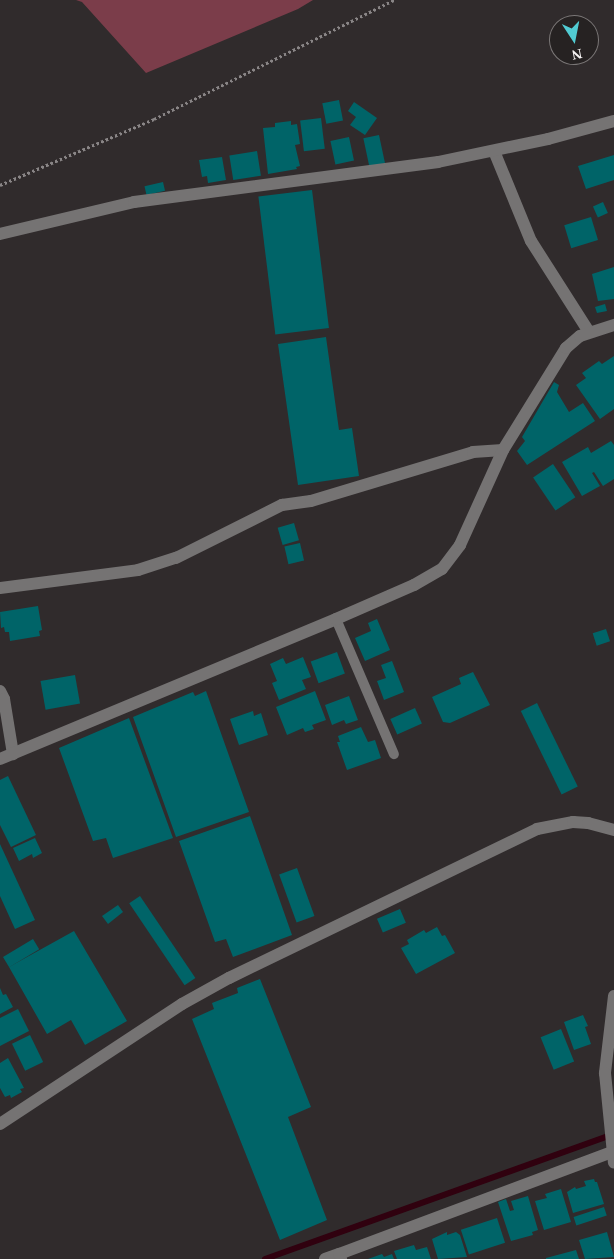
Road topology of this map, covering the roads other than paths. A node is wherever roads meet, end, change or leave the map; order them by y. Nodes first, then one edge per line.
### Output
1 (614, 122) edge
2 (494, 151) junction
3 (0, 234) edge
4 (614, 325) edge
5 (589, 332) junction
6 (504, 450) junction
7 (0, 588) edge
8 (336, 619) junction
9 (0, 691) edge
10 (12, 754) junction
11 (394, 754) dead end
12 (0, 759) edge
13 (614, 830) edge
14 (614, 996) edge
15 (612, 1121) edge
16 (0, 1124) edge
17 (613, 1157) edge
18 (340, 1256) edge
19 (325, 1259) edge

1 - 2 street
2 - 3 street
2 - 5 street
4 - 5 street
5 - 6 street
6 - 7 street
6 - 8 street
8 - 10 street
8 - 11 lane
9 - 10 street
10 - 12 street
13 - 16 street
14 - 15 street
15 - 17 street
17 - 18 street
18 - 19 street

